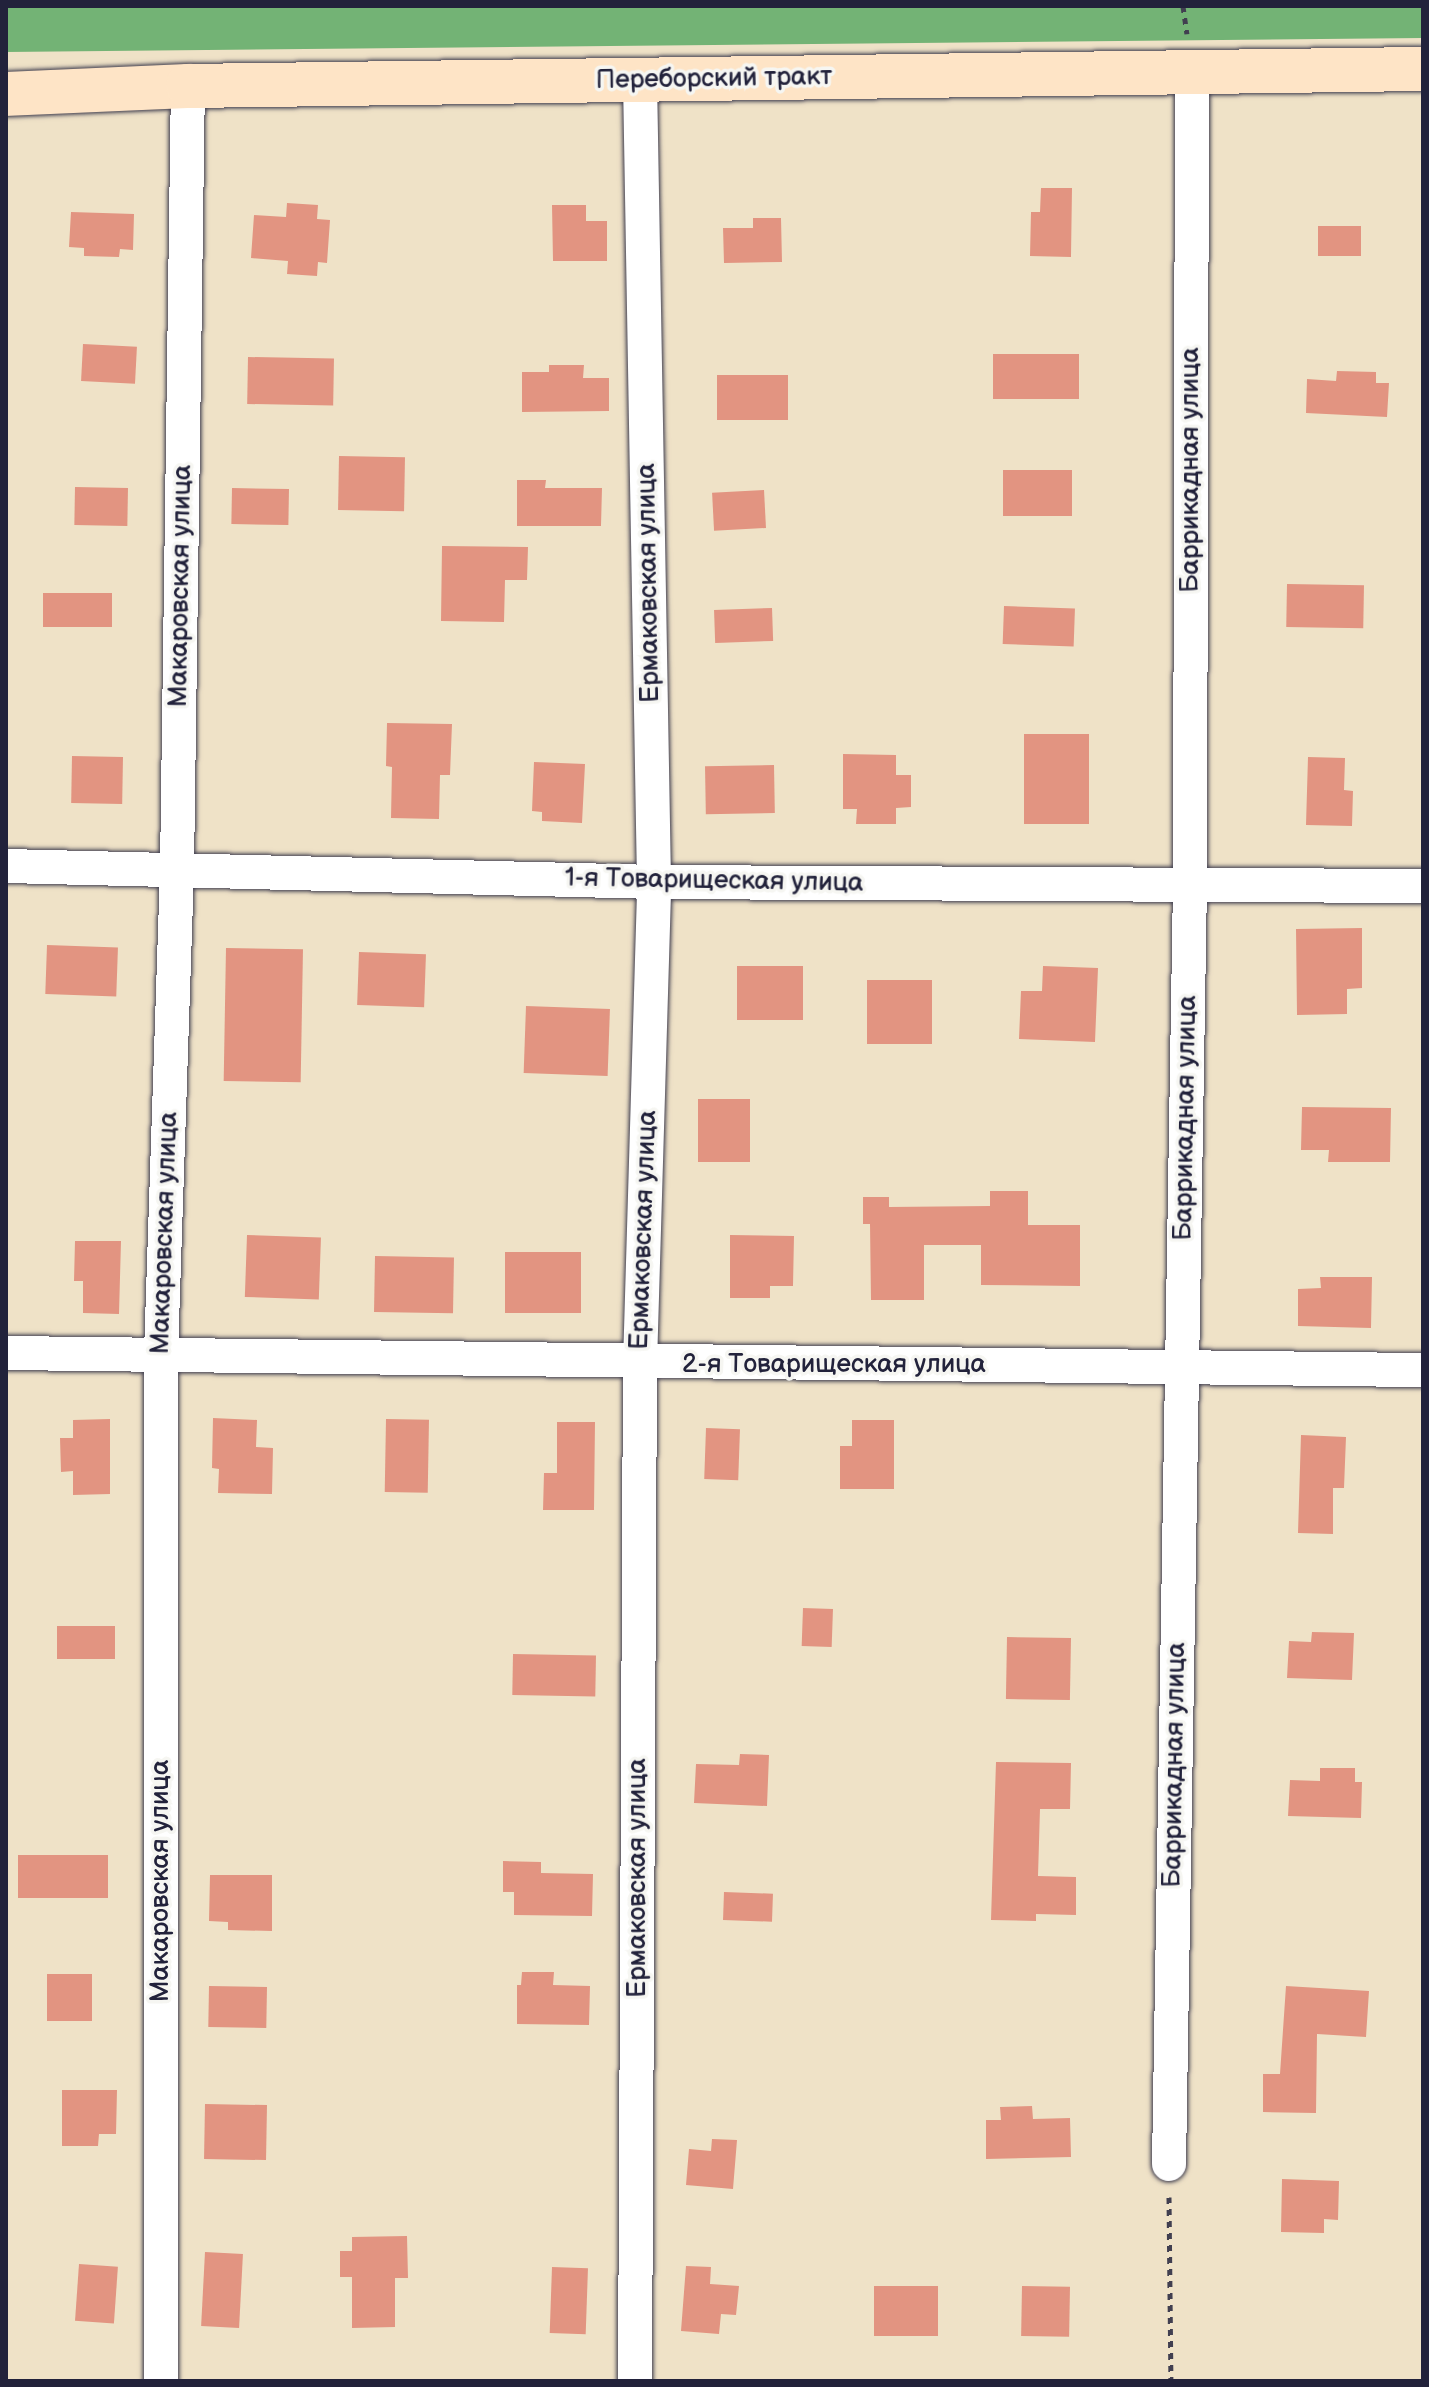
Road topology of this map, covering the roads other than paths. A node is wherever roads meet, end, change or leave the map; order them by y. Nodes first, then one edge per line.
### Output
1 (1423, 69) edge
2 (1192, 71) junction
3 (640, 80) junction
4 (188, 86) junction
5 (6, 94) edge
6 (6, 866) edge
7 (177, 869) junction
8 (654, 882) junction
9 (1190, 884) junction
10 (1423, 886) edge
11 (6, 1353) edge
12 (161, 1353) junction
13 (640, 1364) junction
14 (1181, 1367) junction
15 (1423, 1370) edge
16 (1169, 2164) road end
17 (161, 2381) edge
18 (635, 2381) edge

1 - 2 main road, Переборский тракт
2 - 3 main road, Переборский тракт
2 - 9 street, Баррикадная улица
3 - 4 main road, Переборский тракт
3 - 8 street, Ермаковская улица
4 - 5 main road, Переборский тракт
4 - 7 street, Макаровская улица
6 - 7 street, 1-я Товарищеская улица
7 - 8 street, 1-я Товарищеская улица
7 - 12 street, Макаровская улица
8 - 9 street, 1-я Товарищеская улица
8 - 13 street, Ермаковская улица
9 - 10 street, 1-я Товарищеская улица
9 - 14 street, Баррикадная улица
11 - 12 street, 2-я Товарищеская улица
12 - 13 street, 2-я Товарищеская улица
12 - 17 street, Макаровская улица
13 - 14 street, 2-я Товарищеская улица
13 - 18 street, Ермаковская улица
14 - 15 street, 2-я Товарищеская улица
14 - 16 street, Баррикадная улица

